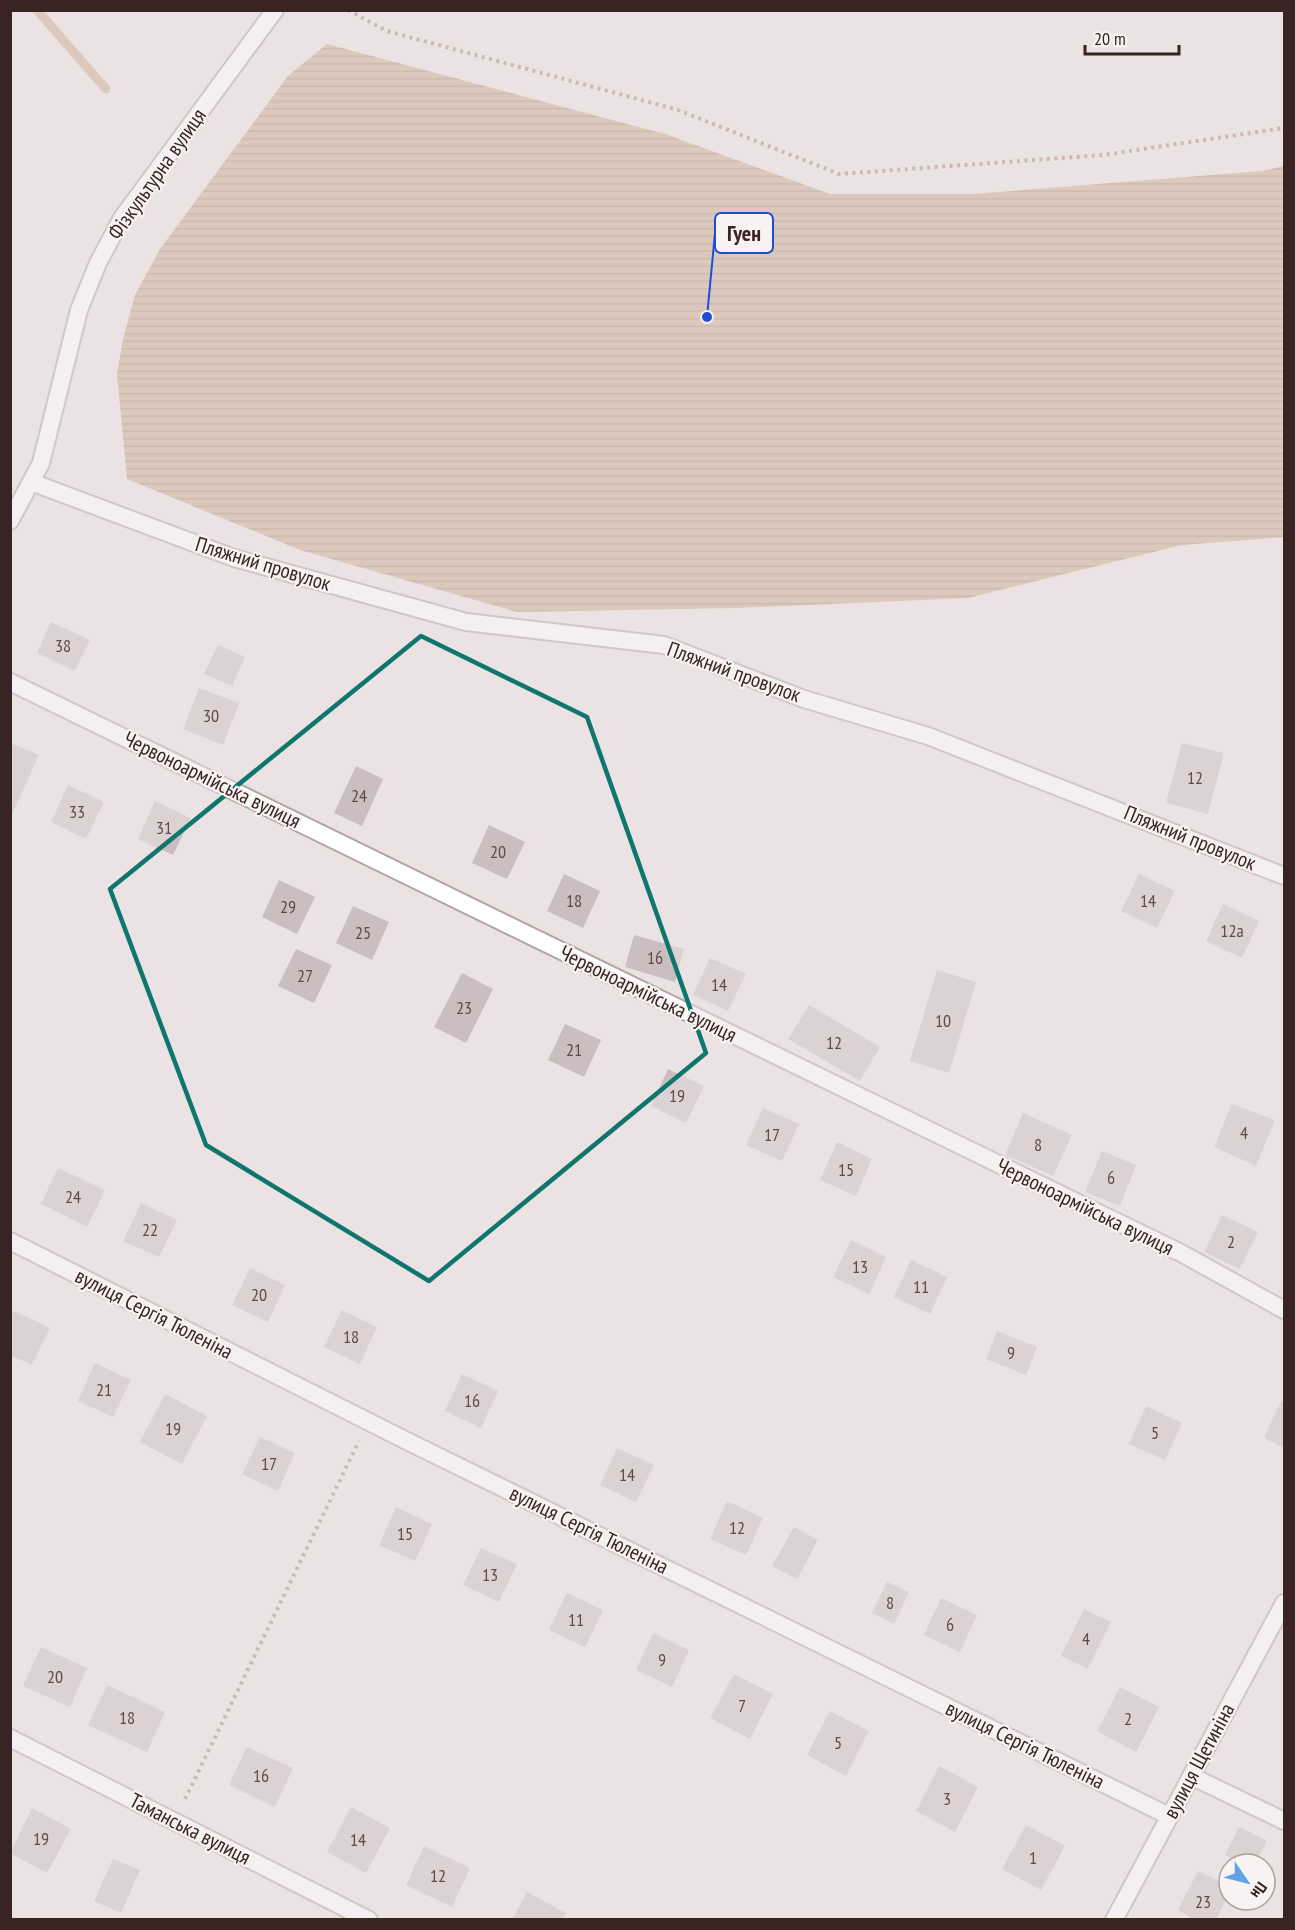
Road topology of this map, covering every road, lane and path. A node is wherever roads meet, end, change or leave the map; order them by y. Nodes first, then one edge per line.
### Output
1 (275, 10) edge
2 (348, 10) edge
3 (1284, 129) edge
4 (31, 483) junction
5 (10, 521) edge
6 (10, 682) edge
7 (1284, 876) edge
8 (10, 1241) edge
9 (1284, 1310) edge
10 (369, 1422) junction
11 (1284, 1603) edge
12 (10, 1738) edge
13 (1191, 1776) junction
14 (1169, 1816) junction
15 (174, 1821) junction
16 (1284, 1821) edge
17 (369, 1920) edge
18 (1114, 1920) edge

1 - 4 street, Фізкультурна вулиця
2 - 3 path
4 - 5 street, Фізкультурна вулиця
4 - 7 street, Пляжний провулок
6 - 9 street, Червоноармійська вулиця
8 - 10 street, вулиця Сергія Тюленіна
10 - 14 street, вулиця Сергія Тюленіна
10 - 15 path
11 - 13 street, вулиця Щетиніна
12 - 15 street, Таманська вулиця
13 - 14 street, вулиця Щетиніна
13 - 16 street
14 - 18 street, вулиця Щетиніна
15 - 17 street, Таманська вулиця

